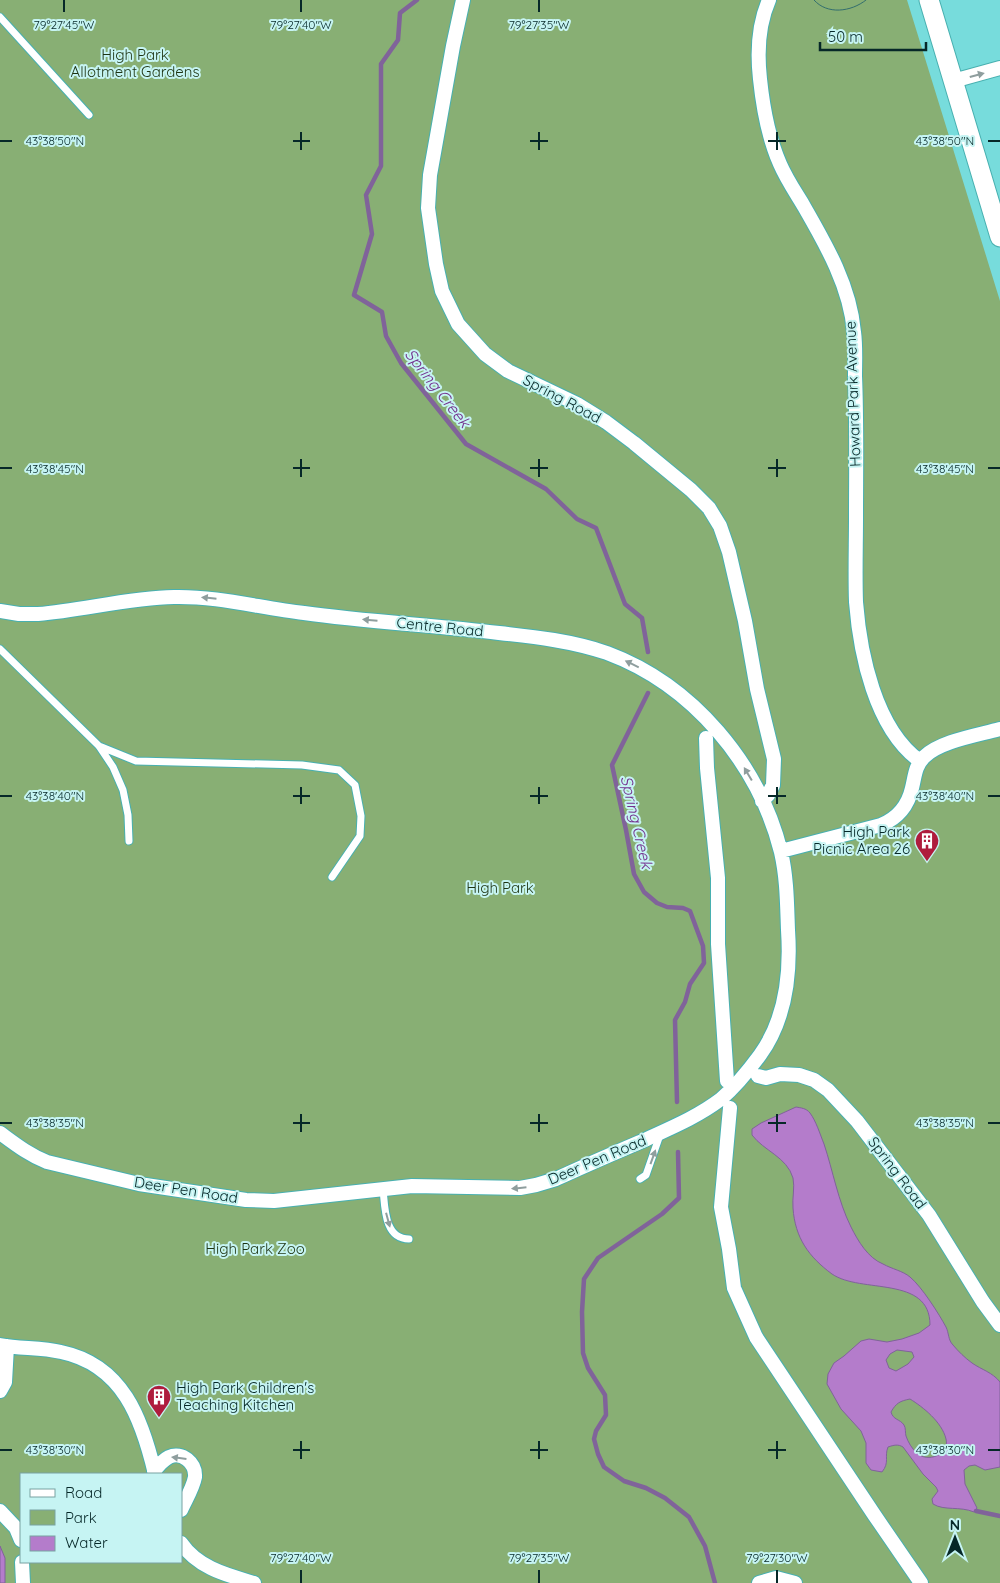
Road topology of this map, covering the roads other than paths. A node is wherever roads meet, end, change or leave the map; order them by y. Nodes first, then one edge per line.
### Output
1 (463, 0) edge
2 (769, 0) edge
3 (930, 0) edge
4 (0, 18) edge
5 (1000, 68) edge
6 (954, 81) junction
7 (89, 115) dead end
8 (1000, 237) edge
9 (0, 611) edge
10 (0, 649) edge
11 (1000, 729) edge
12 (706, 738) dead end
13 (98, 746) junction
14 (920, 762) junction
15 (762, 801) junction
16 (129, 841) dead end
17 (781, 852) junction
18 (332, 877) dead end
19 (752, 1074) junction
20 (727, 1081) dead end
21 (730, 1108) dead end
22 (0, 1132) edge
23 (661, 1132) junction
24 (640, 1179) dead end
25 (383, 1189) junction
26 (409, 1239) dead end
27 (1000, 1325) edge
28 (3, 1346) edge
29 (0, 1391) edge
30 (154, 1472) edge
31 (182, 1508) edge
32 (0, 1511) edge
33 (20, 1538) edge
34 (182, 1544) edge
35 (22, 1563) edge
36 (24, 1583) edge
37 (254, 1583) edge
38 (759, 1583) edge
39 (794, 1583) edge
40 (921, 1583) edge

1 - 15 street, Spring Road
2 - 14 street, Howard Park Avenue
3 - 6 main road
4 - 7 lane
6 -> 5 street
6 - 8 main road
15 -> 9 street, Centre Road
10 - 13 lane
11 - 14 street
12 - 20 street
13 - 16 lane
13 - 18 lane
14 - 17 street
15 - 17 street, Centre Road
17 - 19 street
19 - 23 street, Deer Pen Road
19 - 27 street, Spring Road
21 - 40 street
22 - 25 street, Deer Pen Road
24 -> 23 lane, Deer Pen Road
23 -> 25 street, Deer Pen Road
25 -> 26 lane
28 - 29 street
28 - 30 street
31 -> 30 street
32 - 33 street
34 - 37 street
35 - 36 street
38 - 39 street

